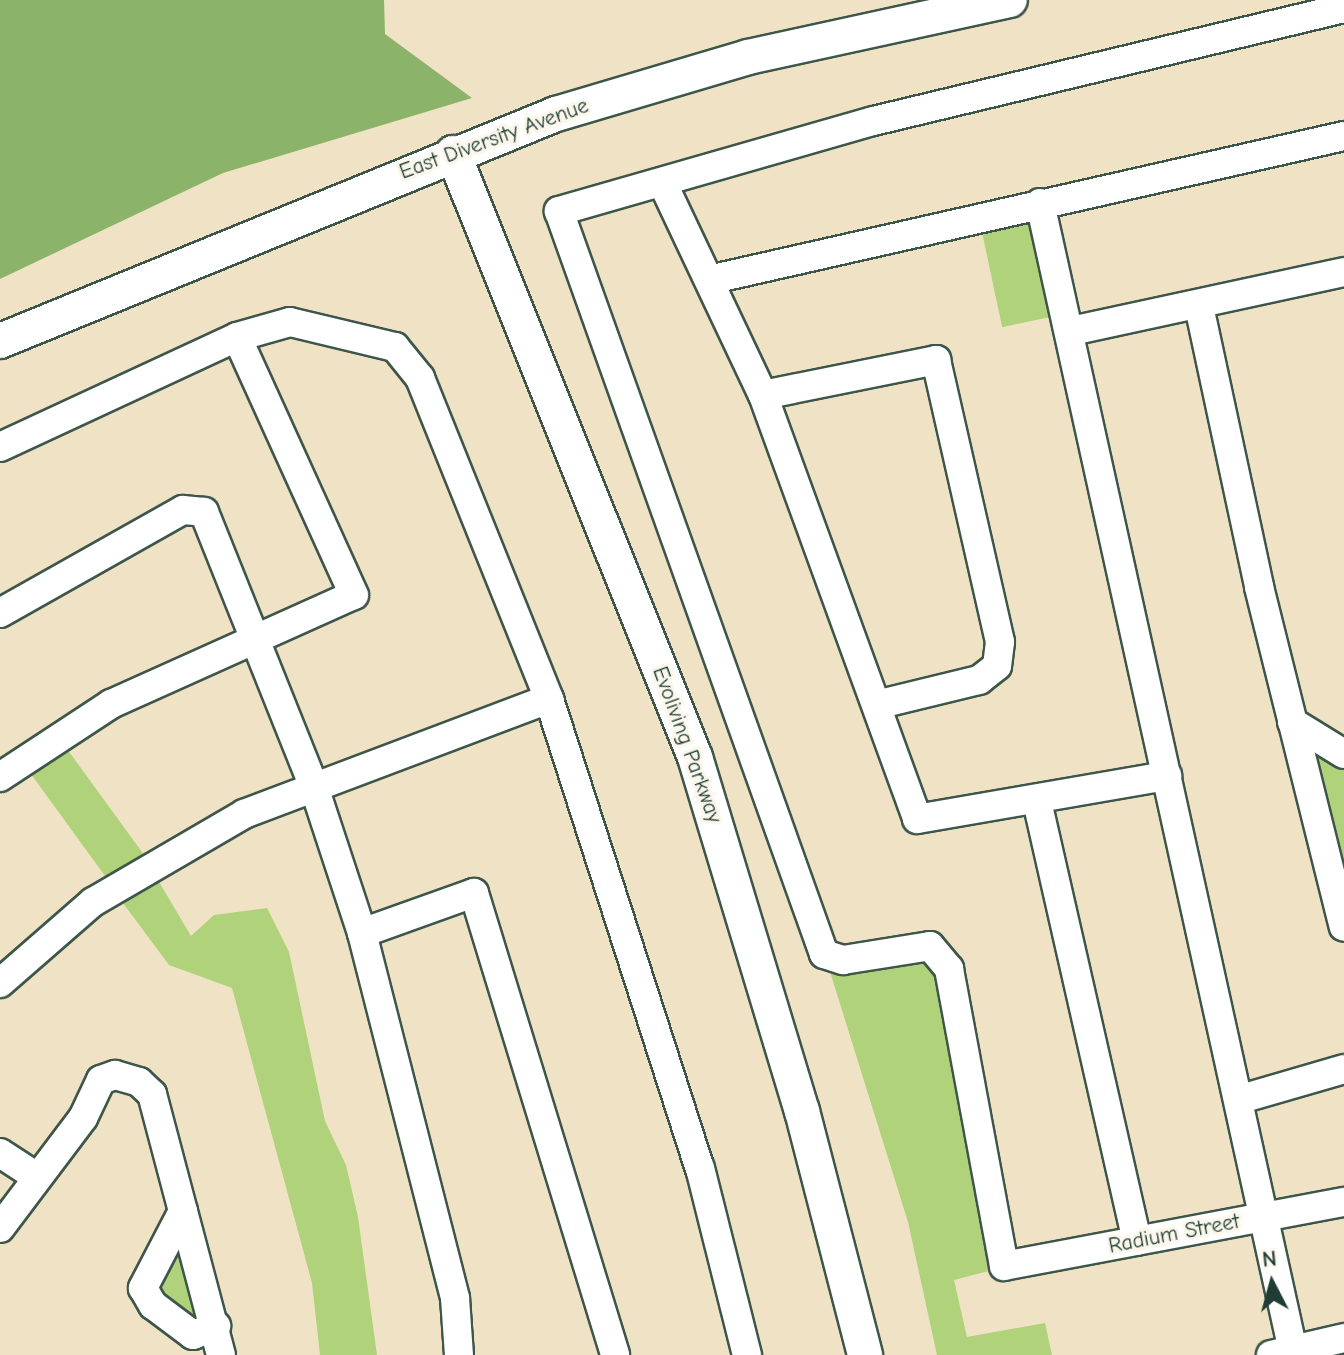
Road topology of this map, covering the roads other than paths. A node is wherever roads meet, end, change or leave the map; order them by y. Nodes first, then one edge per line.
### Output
1 (1010, 0) edge
2 (1344, 8) edge
3 (1344, 136) edge
4 (453, 153) junction
5 (664, 186) junction
6 (1040, 203) junction
7 (1344, 272) edge
8 (713, 279) junction
9 (1199, 306) junction
10 (1071, 331) junction
11 (237, 337) junction
12 (0, 341) edge
13 (763, 395) junction
14 (0, 447) edge
15 (0, 613) edge
16 (255, 641) junction
17 (549, 699) junction
18 (880, 704) junction
19 (1292, 722) junction
20 (1344, 754) edge
21 (1167, 776) junction
22 (0, 777) edge
23 (313, 784) junction
24 (1037, 801) junction
25 (1343, 921) edge
26 (362, 933) junction
27 (0, 983) edge
28 (1344, 1069) edge
29 (1241, 1099) junction
30 (0, 1153) edge
31 (37, 1177) junction
32 (1344, 1202) edge
33 (183, 1211) junction
34 (1265, 1217) junction
35 (0, 1228) edge
36 (1137, 1241) junction
37 (216, 1326) junction
38 (1344, 1338) edge
39 (1286, 1354) edge
40 (221, 1355) edge
41 (459, 1355) edge
42 (615, 1355) edge
43 (747, 1355) edge
44 (865, 1355) edge

1 - 4 street, East Diversity Avenue
2 - 5 street
3 - 6 street
4 - 12 street, East Diversity Avenue
4 - 44 street, Evoliving Parkway
5 - 8 street
5 - 36 street, Radium Street
6 - 8 street
6 - 10 street
7 - 9 street
8 - 13 street
9 - 10 street
9 - 19 street
10 - 21 street
11 - 14 street
11 - 16 street
11 - 17 street
13 - 18 street
13 - 18 street
15 - 16 street
16 - 22 street
16 - 23 street
17 - 23 street
17 - 43 street
18 - 24 street
19 - 20 street
19 - 25 street
21 - 24 street
21 - 29 street
23 - 26 street
23 - 27 street
24 - 36 street
26 - 41 street
26 - 42 street
28 - 29 street
29 - 34 street
30 - 31 street
31 - 33 street
31 - 35 street
32 - 34 street, Radium Street
33 - 37 street
33 - 37 street
34 - 36 street, Radium Street
34 - 39 street
37 - 40 street
38 - 39 street

